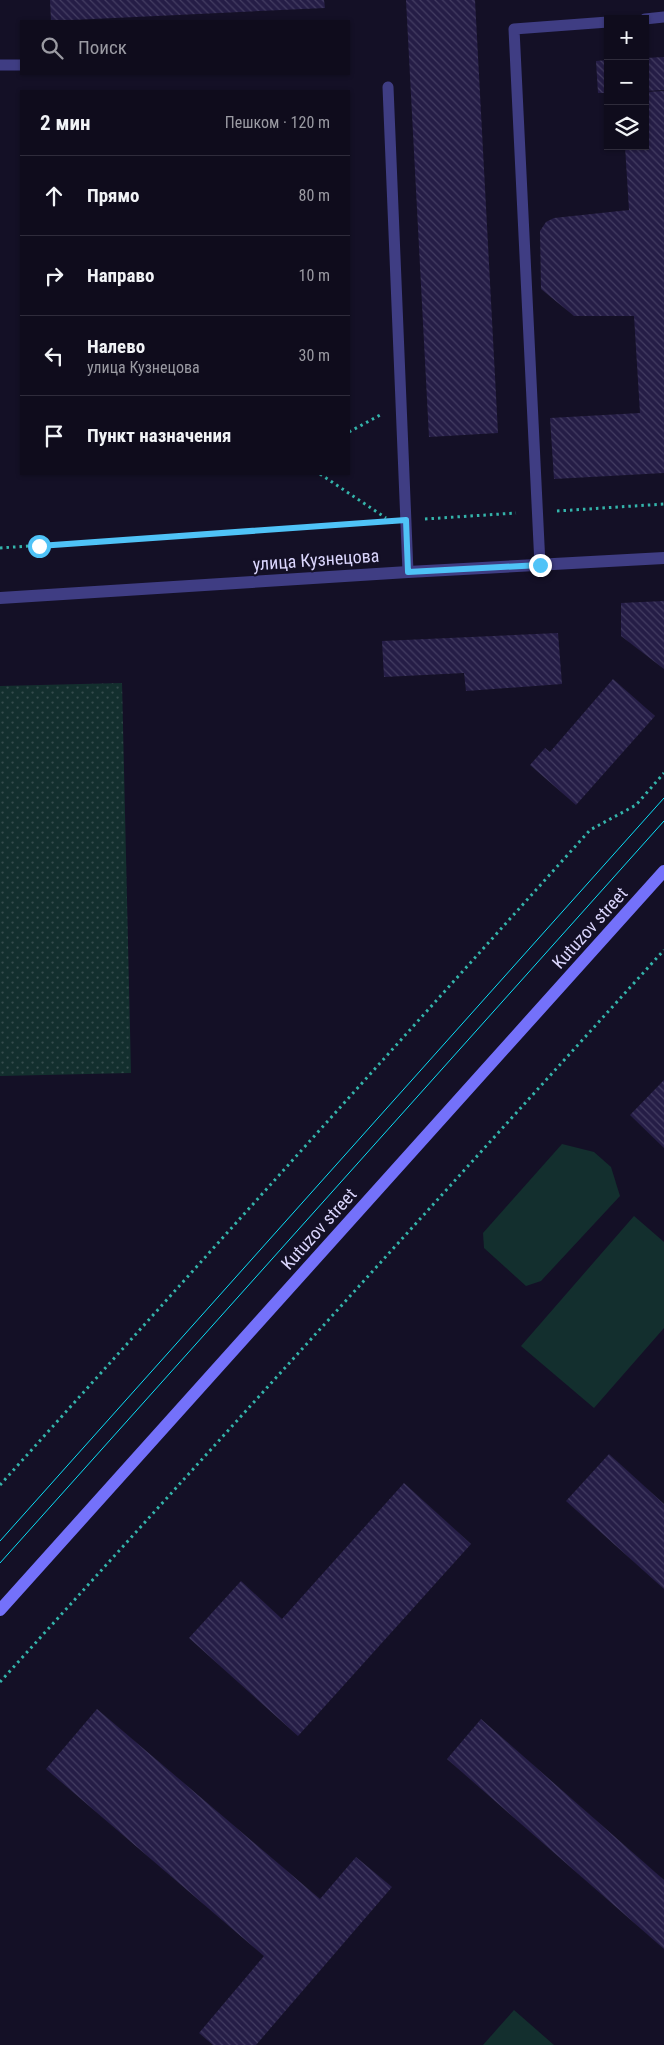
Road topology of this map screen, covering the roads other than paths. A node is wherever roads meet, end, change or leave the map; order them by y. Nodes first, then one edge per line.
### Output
1 (664, 17) edge
2 (649, 19) edge
3 (604, 22) edge
4 (20, 65) edge
5 (0, 66) edge
6 (388, 87) dead end
7 (664, 558) edge
8 (540, 565) junction
9 (408, 572) junction
10 (0, 598) edge
11 (664, 871) edge
12 (0, 1610) edge

1 - 2 lane
3 - 8 lane
4 - 5 lane
6 - 9 lane
7 - 8 street, улица Кузнецова
8 - 9 street, улица Кузнецова
9 - 10 street, улица Кузнецова
11 - 12 main road, Kutuzov street

